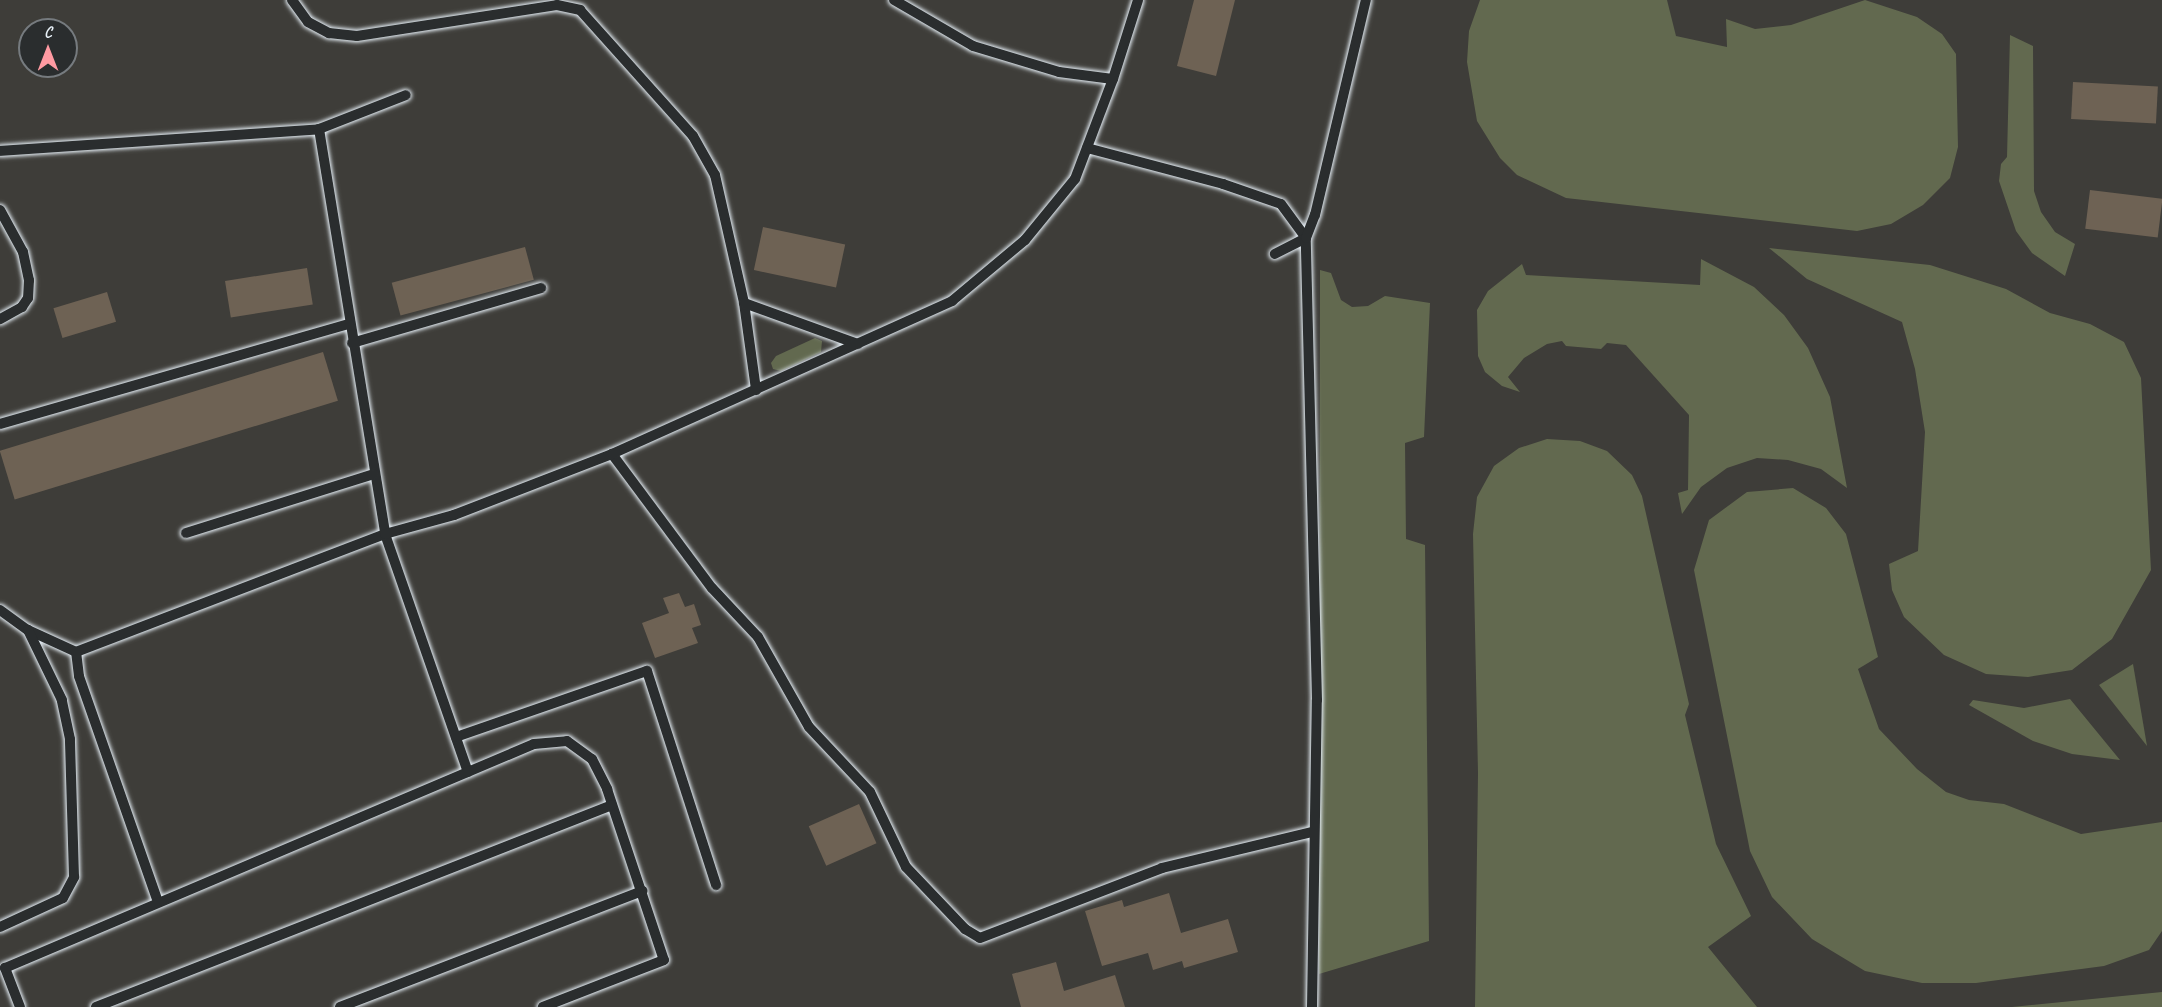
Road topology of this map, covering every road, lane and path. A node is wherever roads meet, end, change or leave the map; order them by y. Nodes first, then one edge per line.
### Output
1 (292, 0) edge
2 (894, 0) edge
3 (1138, 0) edge
4 (1366, 0) edge
5 (1113, 79) junction
6 (406, 95) dead end
7 (319, 129) junction
8 (1087, 148) junction
9 (0, 150) edge
10 (0, 210) edge
11 (1306, 238) junction
12 (1275, 254) dead end
13 (541, 288) dead end
14 (744, 303) junction
15 (0, 320) edge
16 (349, 324) junction
17 (352, 343) junction
18 (858, 344) junction
19 (756, 390) junction
20 (0, 424) edge
21 (612, 454) junction
22 (374, 474) junction
23 (186, 533) dead end
24 (385, 534) junction
25 (0, 610) edge
26 (28, 630) junction
27 (76, 652) junction
28 (456, 737) junction
29 (468, 772) junction
30 (612, 805) junction
31 (1312, 832) junction
32 (716, 885) dead end
33 (642, 891) junction
34 (158, 902) junction
35 (0, 927) edge
36 (20, 1007) edge
37 (96, 1007) edge
38 (340, 1007) edge
39 (543, 1007) edge
40 (1312, 1007) edge

1 - 14 lane
2 - 5 lane
3 - 5 lane
4 - 11 lane
5 - 8 lane
6 - 7 lane
7 - 9 lane
7 - 16 lane
8 - 11 lane
8 - 18 lane
10 - 15 lane
11 - 12 lane
11 - 31 lane
13 - 17 lane
14 - 18 lane
14 - 19 lane
16 - 17 lane
16 - 20 lane
17 - 22 lane
18 - 19 lane
19 - 21 lane
21 - 24 lane
21 - 31 lane
22 - 23 lane
22 - 24 lane
24 - 27 lane
24 - 28 lane
25 - 26 lane
26 - 27 lane
26 - 35 lane
27 - 34 lane
28 - 29 lane
28 - 32 lane
29 - 30 lane
29 - 34 lane
30 - 33 lane
30 - 37 lane
31 - 40 lane
33 - 38 lane
33 - 39 lane
34 - 36 lane

